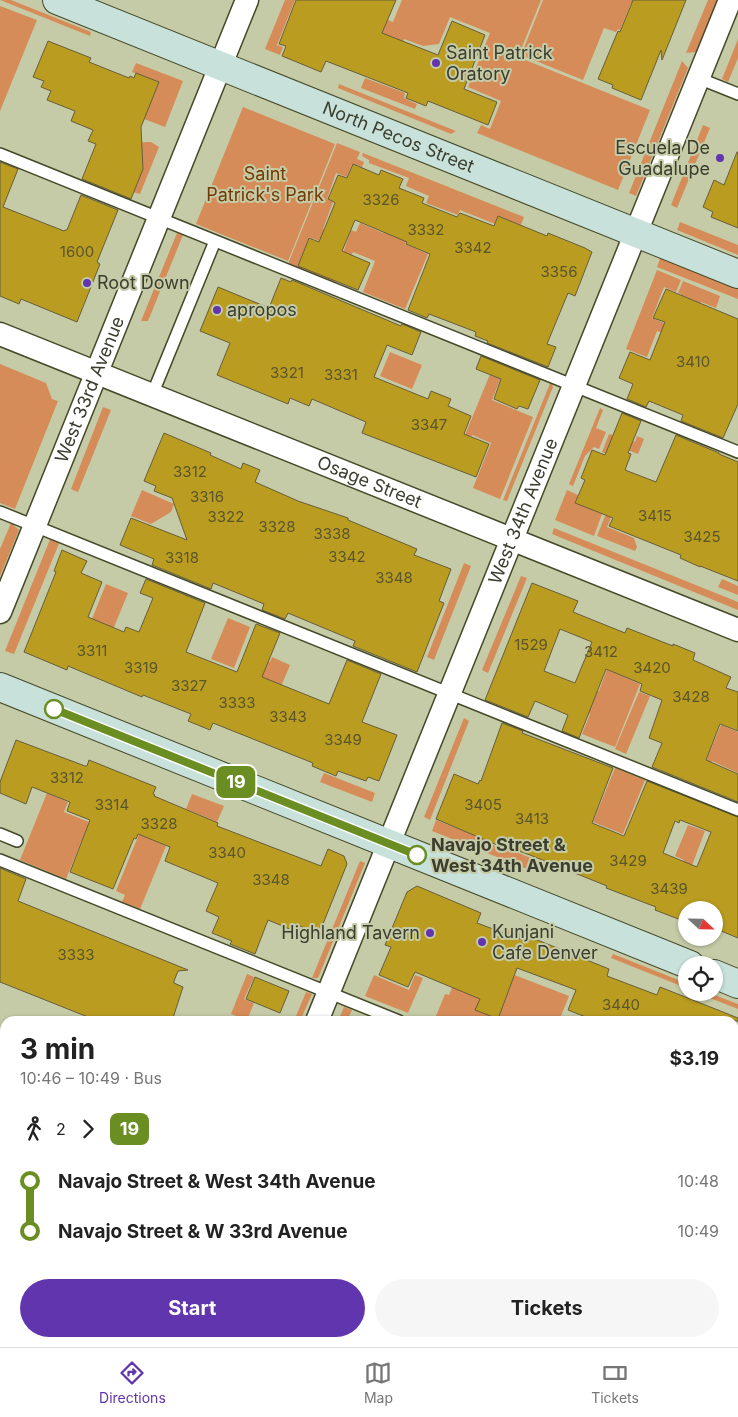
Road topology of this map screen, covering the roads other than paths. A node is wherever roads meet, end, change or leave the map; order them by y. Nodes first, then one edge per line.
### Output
1 (57, 0) edge
2 (247, 0) edge
3 (730, 0) edge
4 (220, 66) junction
5 (698, 78) junction
6 (738, 94) edge
7 (0, 154) edge
8 (159, 218) junction
9 (635, 234) junction
10 (215, 241) junction
11 (738, 274) edge
12 (0, 334) edge
13 (97, 373) junction
14 (574, 386) junction
15 (152, 395) junction
16 (738, 452) edge
17 (0, 512) edge
18 (35, 526) junction
19 (512, 539) junction
20 (0, 612) edge
21 (738, 630) edge
22 (0, 687) edge
23 (449, 694) junction
24 (738, 810) edge
25 (0, 834) edge
26 (17, 841) dead end
27 (389, 844) junction
28 (0, 860) edge
29 (678, 960) edge
30 (723, 978) edge
31 (738, 984) edge
32 (329, 993) junction
33 (319, 1016) edge
34 (386, 1016) edge

1 - 4 street, North Pecos Street
2 - 4 street, West 33rd Avenue
3 - 5 street, West 34th Avenue
4 - 8 street, West 33rd Avenue
4 - 9 street, North Pecos Street
5 - 6 lane
5 - 9 street, West 34th Avenue
7 - 8 lane
8 - 10 lane
8 - 13 street, West 33rd Avenue
9 - 11 street, North Pecos Street
9 - 14 street, West 34th Avenue
10 - 14 lane
10 - 15 lane
12 - 13 street, Osage Street
13 - 15 street, Osage Street
13 - 18 street, West 33rd Avenue
14 - 16 lane
14 - 19 street, West 34th Avenue
15 - 19 street, Osage Street
17 - 18 lane
18 - 20 street, West 33rd Avenue
18 - 23 lane
19 - 21 street, Osage Street
19 - 23 street, West 34th Avenue
22 - 27 street
23 - 24 lane
23 - 27 street, West 34th Avenue
25 - 26 lane
27 - 29 street
27 - 32 street, West 34th Avenue
28 - 32 lane
30 - 31 street
32 - 33 street, West 34th Avenue
32 - 34 lane

